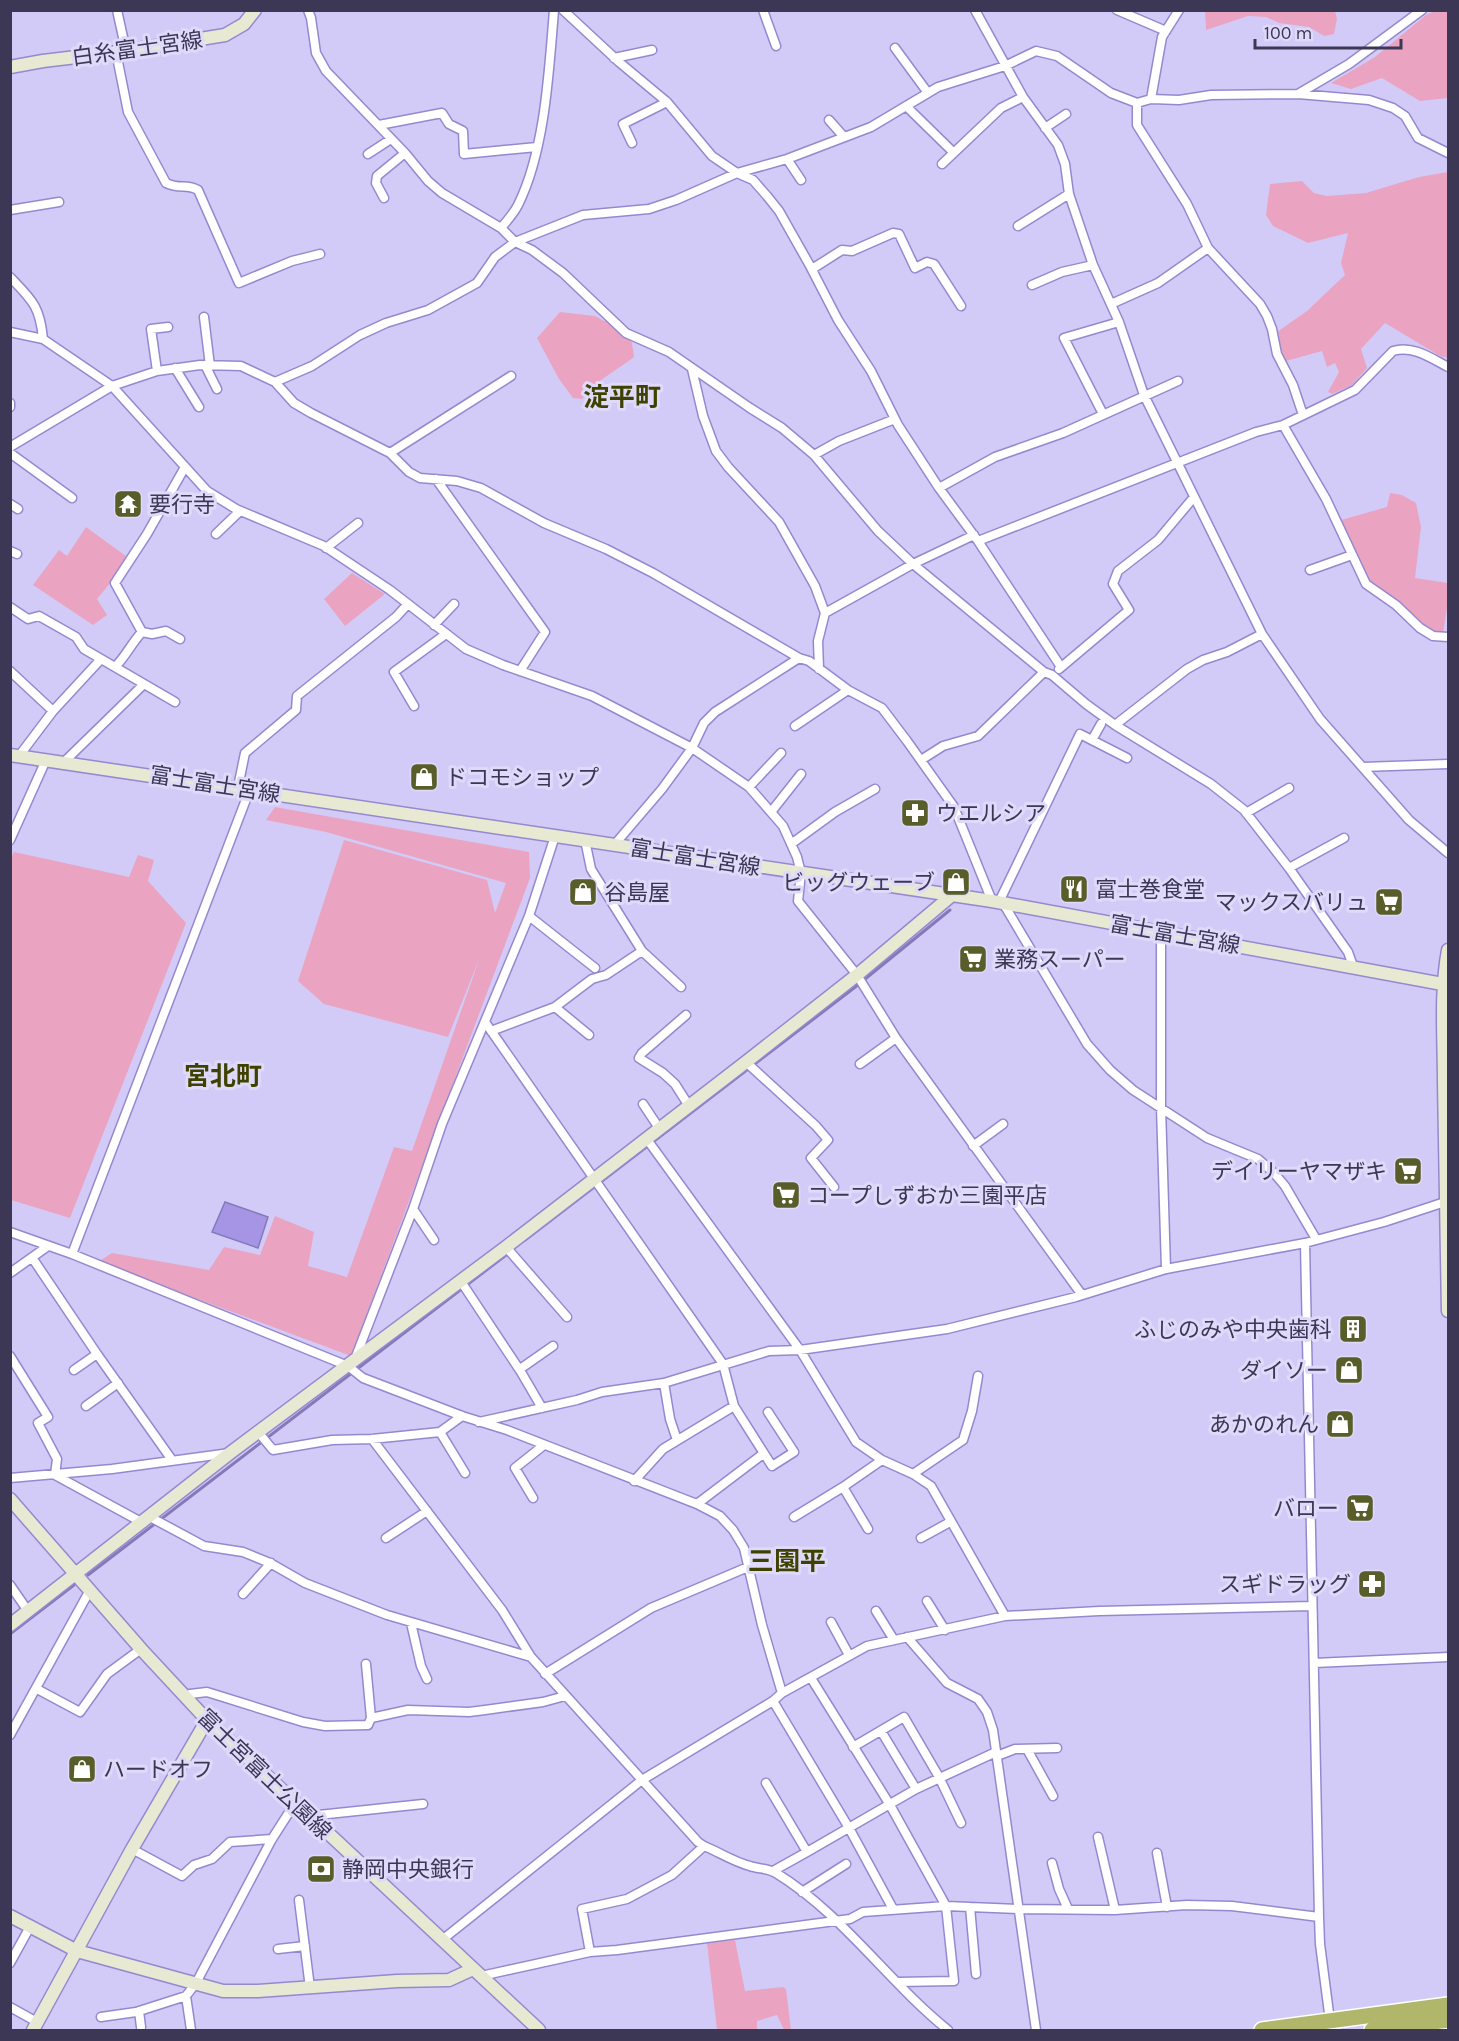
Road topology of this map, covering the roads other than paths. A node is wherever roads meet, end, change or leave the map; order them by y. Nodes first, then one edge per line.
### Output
1 (117, 10) edge
2 (255, 10) edge
3 (308, 10) edge
4 (554, 10) edge
5 (563, 10) edge
6 (763, 10) edge
7 (975, 10) edge
8 (1118, 10) edge
9 (1179, 10) edge
10 (1422, 10) edge
11 (1166, 31) junction
12 (776, 46) dead end
13 (895, 48) dead end
14 (652, 50) dead end
15 (121, 51) junction
16 (614, 58) junction
17 (1005, 66) junction
18 (10, 67) edge
19 (928, 93) junction
20 (1298, 94) junction
21 (1023, 97) junction
22 (1151, 99) junction
23 (667, 102) junction
24 (1137, 103) junction
25 (906, 106) junction
26 (1066, 114) dead end
27 (829, 120) dead end
28 (379, 125) junction
29 (1045, 128) junction
30 (843, 137) junction
31 (392, 139) junction
32 (632, 142) dead end
33 (537, 147) junction
34 (953, 152) junction
35 (405, 153) junction
36 (1449, 153) edge
37 (368, 154) dead end
38 (787, 159) junction
39 (942, 164) dead end
40 (737, 173) junction
41 (801, 180) dead end
42 (1069, 194) junction
43 (384, 198) dead end
44 (59, 202) dead end
45 (10, 210) edge
46 (1018, 226) dead end
47 (501, 228) junction
48 (515, 242) junction
49 (1208, 248) junction
50 (320, 254) dead end
51 (1093, 265) junction
52 (812, 269) junction
53 (10, 277) edge
54 (1032, 285) dead end
55 (1111, 304) junction
56 (961, 306) dead end
57 (204, 317) dead end
58 (1119, 322) junction
59 (168, 327) dead end
60 (10, 333) edge
61 (43, 339) junction
62 (207, 366) junction
63 (1449, 367) edge
64 (175, 368) junction
65 (692, 369) junction
66 (157, 371) junction
67 (511, 376) dead end
68 (1178, 381) dead end
69 (275, 382) junction
70 (111, 386) junction
71 (216, 389) dead end
72 (1144, 395) junction
73 (199, 408) dead end
74 (1103, 414) junction
75 (1303, 415) junction
76 (895, 419) junction
77 (1283, 425) junction
78 (11, 446) edge
79 (390, 453) junction
80 (814, 455) junction
81 (1178, 463) junction
82 (184, 467) junction
83 (436, 479) junction
84 (939, 488) junction
85 (1194, 497) junction
86 (72, 498) dead end
87 (240, 511) junction
88 (358, 523) dead end
89 (216, 534) dead end
90 (976, 538) junction
91 (326, 548) junction
92 (1352, 555) junction
93 (913, 564) junction
94 (1310, 570) dead end
95 (407, 604) junction
96 (454, 604) dead end
97 (10, 607) edge
98 (825, 613) junction
99 (434, 625) junction
100 (142, 632) junction
101 (446, 634) junction
102 (1262, 634) junction
103 (1449, 637) edge
104 (180, 639) dead end
105 (799, 658) junction
106 (101, 659) junction
107 (115, 667) junction
108 (1061, 667) junction
109 (819, 669) junction
110 (10, 671) edge
111 (520, 671) junction
112 (1048, 673) junction
113 (144, 684) junction
114 (848, 690) junction
115 (175, 702) dead end
116 (414, 706) dead end
117 (53, 711) junction
118 (1101, 723) dead end
119 (1115, 725) junction
120 (795, 726) dead end
121 (1092, 740) junction
122 (692, 748) junction
123 (781, 753) dead end
124 (15, 755) edge
125 (1127, 758) dead end
126 (46, 760) junction
127 (921, 760) junction
128 (65, 761) junction
129 (1449, 764) edge
130 (1363, 767) junction
131 (801, 774) dead end
132 (749, 787) junction
133 (244, 788) junction
134 (1289, 788) dead end
135 (875, 789) dead end
136 (771, 812) junction
137 (1246, 813) junction
138 (555, 836) junction
139 (1344, 838) dead end
140 (10, 840) edge
141 (585, 840) junction
142 (615, 844) junction
143 (791, 844) junction
144 (1449, 853) edge
145 (1289, 868) junction
146 (801, 873) junction
147 (951, 896) junction
148 (998, 902) junction
149 (529, 916) junction
150 (1161, 931) junction
151 (1449, 950) edge
152 (642, 951) junction
153 (1353, 966) junction
154 (595, 968) dead end
155 (860, 980) junction
156 (1446, 984) edge
157 (681, 987) dead end
158 (555, 1007) junction
159 (686, 1015) dead end
160 (485, 1022) junction
161 (490, 1031) junction
162 (589, 1035) dead end
163 (896, 1038) junction
164 (860, 1064) dead end
165 (749, 1066) junction
166 (643, 1104) dead end
167 (689, 1106) junction
168 (1161, 1107) junction
169 (1003, 1124) dead end
170 (659, 1128) junction
171 (649, 1142) junction
172 (973, 1146) junction
173 (597, 1182) junction
174 (834, 1187) dead end
175 (1447, 1202) edge
176 (413, 1209) junction
177 (10, 1232) edge
178 (1316, 1239) junction
179 (434, 1240) dead end
180 (1305, 1243) junction
181 (48, 1246) junction
182 (509, 1250) junction
183 (72, 1254) junction
184 (33, 1258) junction
185 (1166, 1269) junction
186 (10, 1273) edge
187 (463, 1284) junction
188 (1082, 1295) junction
189 (1449, 1311) edge
190 (567, 1317) dead end
191 (553, 1346) dead end
192 (800, 1350) junction
193 (97, 1354) junction
194 (10, 1356) edge
195 (723, 1365) junction
196 (353, 1367) junction
197 (519, 1369) junction
198 (74, 1370) dead end
199 (978, 1376) dead end
200 (118, 1383) junction
201 (664, 1383) junction
202 (86, 1406) dead end
203 (734, 1406) junction
204 (542, 1408) junction
205 (768, 1412) dead end
206 (462, 1416) junction
207 (479, 1422) junction
208 (440, 1432) junction
209 (263, 1438) junction
210 (372, 1439) junction
211 (677, 1440) junction
212 (544, 1445) junction
213 (230, 1453) junction
214 (763, 1454) junction
215 (172, 1460) junction
216 (882, 1460) junction
217 (465, 1473) dead end
218 (913, 1474) junction
219 (55, 1475) junction
220 (10, 1478) edge
221 (634, 1481) junction
222 (843, 1487) junction
223 (533, 1498) dead end
224 (10, 1499) edge
225 (697, 1504) junction
226 (427, 1511) junction
227 (794, 1517) dead end
228 (152, 1520) junction
229 (950, 1522) junction
230 (868, 1529) dead end
231 (386, 1538) dead end
232 (921, 1538) dead end
233 (271, 1563) junction
234 (748, 1567) junction
235 (76, 1574) junction
236 (10, 1585) edge
237 (90, 1590) junction
238 (243, 1594) dead end
239 (927, 1602) dead end
240 (1312, 1606) junction
241 (28, 1611) junction
242 (876, 1611) dead end
243 (1005, 1616) junction
244 (831, 1622) dead end
245 (411, 1623) junction
246 (10, 1625) edge
247 (945, 1630) junction
248 (907, 1637) junction
249 (894, 1640) junction
250 (141, 1649) junction
251 (849, 1655) junction
252 (531, 1657) junction
253 (1449, 1657) edge
254 (1314, 1663) junction
255 (366, 1664) dead end
256 (545, 1674) junction
257 (811, 1678) junction
258 (428, 1679) dead end
259 (37, 1689) junction
260 (782, 1693) junction
261 (565, 1696) junction
262 (186, 1697) junction
263 (773, 1701) junction
264 (371, 1718) junction
265 (207, 1720) junction
266 (881, 1731) junction
267 (10, 1735) edge
268 (853, 1747) junction
269 (1057, 1748) dead end
270 (1027, 1749) junction
271 (997, 1754) junction
272 (939, 1778) junction
273 (642, 1780) junction
274 (766, 1783) dead end
275 (916, 1789) junction
276 (1053, 1796) dead end
277 (295, 1803) junction
278 (423, 1804) dead end
279 (890, 1805) junction
280 (309, 1816) junction
281 (961, 1823) dead end
282 (849, 1828) junction
283 (1098, 1837) dead end
284 (272, 1839) junction
285 (704, 1846) junction
286 (132, 1849) junction
287 (807, 1852) junction
288 (1157, 1853) dead end
289 (1052, 1863) dead end
290 (846, 1864) dead end
291 (773, 1871) junction
292 (802, 1892) junction
293 (299, 1900) dead end
294 (946, 1906) junction
295 (970, 1907) junction
296 (1167, 1907) junction
297 (894, 1909) junction
298 (1019, 1909) junction
299 (1068, 1909) junction
300 (1115, 1910) junction
301 (10, 1916) edge
302 (1319, 1917) junction
303 (836, 1921) junction
304 (31, 1925) junction
305 (442, 1940) junction
306 (305, 1946) junction
307 (278, 1949) dead end
308 (77, 1951) junction
309 (590, 1952) junction
310 (10, 1963) edge
311 (477, 1972) junction
312 (976, 1974) dead end
313 (897, 1982) junction
314 (196, 1983) junction
315 (310, 1988) junction
316 (186, 1996) junction
317 (1449, 2005) edge
318 (10, 2007) edge
319 (139, 2011) junction
320 (100, 2017) dead end
321 (1449, 2020) edge
322 (1330, 2021) junction
323 (35, 2026) edge
324 (141, 2027) dead end
325 (191, 2031) edge
326 (539, 2031) edge
327 (948, 2031) edge
328 (1036, 2031) edge
329 (1262, 2031) edge
330 (1372, 2031) edge

1 - 15 street
2 - 15 main road, 白糸富士宮線
3 - 28 street
4 - 33 street
5 - 16 street
6 - 12 street
7 - 17 street
8 - 11 street
9 - 11 street
10 - 20 street
11 - 22 street
13 - 19 street
14 - 16 street
15 - 18 main road, 白糸富士宮線
15 - 50 street
16 - 23 street
17 - 19 street
17 - 21 street
17 - 24 street
19 - 25 street
20 - 22 street
20 - 36 street
21 - 29 street
21 - 34 street
22 - 24 street
23 - 32 street
23 - 40 street
24 - 49 street
25 - 30 street
25 - 34 street
26 - 29 street
27 - 30 street
28 - 31 street
28 - 33 street
29 - 42 street
30 - 38 street
31 - 35 street
31 - 37 street
33 - 47 street
34 - 39 street
35 - 43 street
35 - 47 street
38 - 40 street
38 - 41 street
40 - 48 street
40 - 52 street
42 - 46 street
42 - 51 street
44 - 45 street
47 - 48 street
48 - 65 street
48 - 69 street
49 - 55 street
49 - 75 street
51 - 54 street
51 - 55 street
52 - 56 street
52 - 76 street
53 - 61 street
55 - 58 street
57 - 62 street
58 - 72 street
58 - 74 street
59 - 66 street
60 - 61 street
61 - 70 street
62 - 64 street
62 - 69 street
62 - 71 street
63 - 75 street
64 - 66 street
64 - 73 street
65 - 80 street
65 - 98 street
66 - 70 street
67 - 79 street
68 - 72 street
69 - 79 street
70 - 78 street
70 - 82 street
72 - 74 street
72 - 81 street
74 - 84 street
75 - 77 street
76 - 80 street
76 - 84 street
77 - 81 street
77 - 92 street
78 - 86 street
79 - 83 street
80 - 93 street
81 - 85 street
81 - 90 street
82 - 87 street
82 - 100 street
83 - 105 street
83 - 111 street
84 - 90 street
85 - 102 street
85 - 108 street
87 - 89 street
87 - 91 street
88 - 91 street
90 - 93 street
90 - 108 street
91 - 95 street
92 - 94 street
92 - 103 street
93 - 98 street
93 - 112 street
95 - 99 street
95 - 133 street
96 - 99 street
97 - 106 street
98 - 109 street
99 - 101 street
100 - 104 street
100 - 107 street
101 - 111 street
101 - 116 street
102 - 119 street
102 - 130 street
105 - 109 street
105 - 122 street
106 - 107 street
106 - 117 street
107 - 113 street
108 - 112 street
109 - 114 street
110 - 117 street
111 - 122 street
112 - 119 street
112 - 127 street
113 - 115 street
113 - 128 street
114 - 120 street
114 - 127 street
117 - 124 street
118 - 121 street
119 - 137 street
121 - 125 street
121 - 148 street
122 - 132 street
122 - 142 street
123 - 132 street
124 - 126 main road, 富士富士宮線
126 - 128 main road, 富士富士宮線
126 - 140 street
127 - 148 street
128 - 133 main road, 富士富士宮線
129 - 130 street
130 - 144 street
131 - 136 street
132 - 136 street
133 - 138 main road, 富士富士宮線
133 - 183 street
134 - 137 street
135 - 143 street
136 - 143 street
137 - 145 street
138 - 141 main road, 富士富士宮線
138 - 149 street
139 - 145 street
141 - 142 main road, 富士富士宮線
141 - 152 street
142 - 146 main road, 富士富士宮線
143 - 146 street
145 - 153 street
146 - 147 main road, 富士富士宮線
146 - 155 street
147 - 148 main road, 富士富士宮線
147 - 155 main road
148 - 150 main road, 富士富士宮線
148 - 168 street
149 - 154 street
149 - 160 street
150 - 153 main road, 富士富士宮線
150 - 168 street
151 - 156 main road
152 - 157 street
152 - 158 street
153 - 156 main road, 富士富士宮線
155 - 163 street
155 - 165 main road
156 - 175 main road
158 - 161 street
158 - 162 street
159 - 167 street
160 - 161 street
160 - 176 street
161 - 173 street
163 - 164 street
163 - 172 street
165 - 167 main road
165 - 174 street
166 - 170 street
167 - 170 main road
168 - 178 street
168 - 185 street
169 - 172 street
170 - 171 main road
171 - 173 main road
171 - 192 street
172 - 188 street
173 - 182 main road
173 - 195 street
175 - 178 street
175 - 189 main road
176 - 179 street
176 - 196 street
177 - 181 street
178 - 180 street
180 - 185 street
180 - 240 street
181 - 183 street
181 - 184 street
182 - 187 main road
182 - 190 street
183 - 196 street
184 - 186 street
184 - 193 street
185 - 188 street
187 - 196 main road
187 - 197 street
188 - 192 street
191 - 197 street
192 - 195 street
192 - 216 street
193 - 198 street
193 - 200 street
194 - 219 street
195 - 201 street
195 - 203 street
196 - 206 street
196 - 209 main road
197 - 204 street
199 - 218 street
200 - 202 street
200 - 215 street
201 - 204 street
201 - 211 street
203 - 211 street
203 - 214 street
204 - 207 street
205 - 214 street
206 - 207 street
206 - 208 street
207 - 212 street
208 - 210 street
208 - 217 street
209 - 210 street
209 - 213 main road
210 - 226 street
211 - 221 street
212 - 221 street
212 - 223 street
213 - 215 street
213 - 228 main road
214 - 225 street
215 - 219 street
216 - 218 street
216 - 222 street
218 - 229 street
219 - 220 street
219 - 228 street
221 - 225 street
222 - 227 street
222 - 230 street
224 - 235 main road, 富士宮富士公園線
225 - 234 street
226 - 231 street
226 - 252 street
228 - 233 street
228 - 235 main road
229 - 232 street
229 - 243 street
233 - 238 street
233 - 245 street
234 - 256 street
234 - 260 street
235 - 237 main road, 富士宮富士公園線
235 - 241 main road
236 - 241 street
237 - 250 main road, 富士宮富士公園線
237 - 259 street
239 - 247 street
240 - 243 street
240 - 254 street
241 - 246 main road
242 - 249 street
243 - 247 street
244 - 251 street
245 - 252 street
245 - 258 street
247 - 248 street
248 - 249 street
248 - 271 street
249 - 251 street
250 - 259 street
250 - 262 main road, 富士宮富士公園線
251 - 257 street
252 - 256 street
253 - 254 street
254 - 302 street
255 - 264 street
256 - 261 street
257 - 260 street
257 - 268 street
259 - 267 street
260 - 263 street
261 - 264 street
261 - 273 street
262 - 264 street
262 - 265 main road, 富士宮富士公園線
263 - 273 street
263 - 282 street
265 - 277 main road, 富士宮富士公園線
265 - 286 main road
266 - 268 street
266 - 272 street
266 - 275 street
268 - 279 street
269 - 270 street
270 - 271 street
270 - 276 street
271 - 272 street
271 - 298 street
272 - 275 street
272 - 281 street
273 - 285 street
273 - 305 street
274 - 287 street
275 - 279 street
277 - 280 main road, 富士宮富士公園線
277 - 284 street
278 - 280 street
279 - 282 street
279 - 294 street
280 - 305 main road, 富士宮富士公園線
282 - 287 street
282 - 297 street
283 - 300 street
284 - 286 street
284 - 314 street
285 - 291 street
285 - 309 street
286 - 308 main road
287 - 291 street
288 - 296 street
289 - 299 street
290 - 292 street
291 - 292 street
292 - 303 street
293 - 306 street
294 - 295 street
294 - 297 street
294 - 313 street
295 - 298 street
295 - 312 street
296 - 300 street
296 - 302 street
297 - 303 street
298 - 299 street
298 - 328 street
299 - 300 street
301 - 304 main road
302 - 322 street
303 - 309 street
303 - 313 street
304 - 308 main road
304 - 310 street
305 - 311 main road, 富士宮富士公園線
306 - 307 street
306 - 315 street
308 - 314 main road
308 - 323 main road
309 - 311 street
311 - 315 main road
311 - 326 main road, 富士宮富士公園線
313 - 327 street
314 - 315 main road
314 - 316 street
316 - 319 street
316 - 325 street
317 - 322 highway
318 - 323 street
319 - 320 street
319 - 324 street
321 - 330 highway
322 - 329 highway

